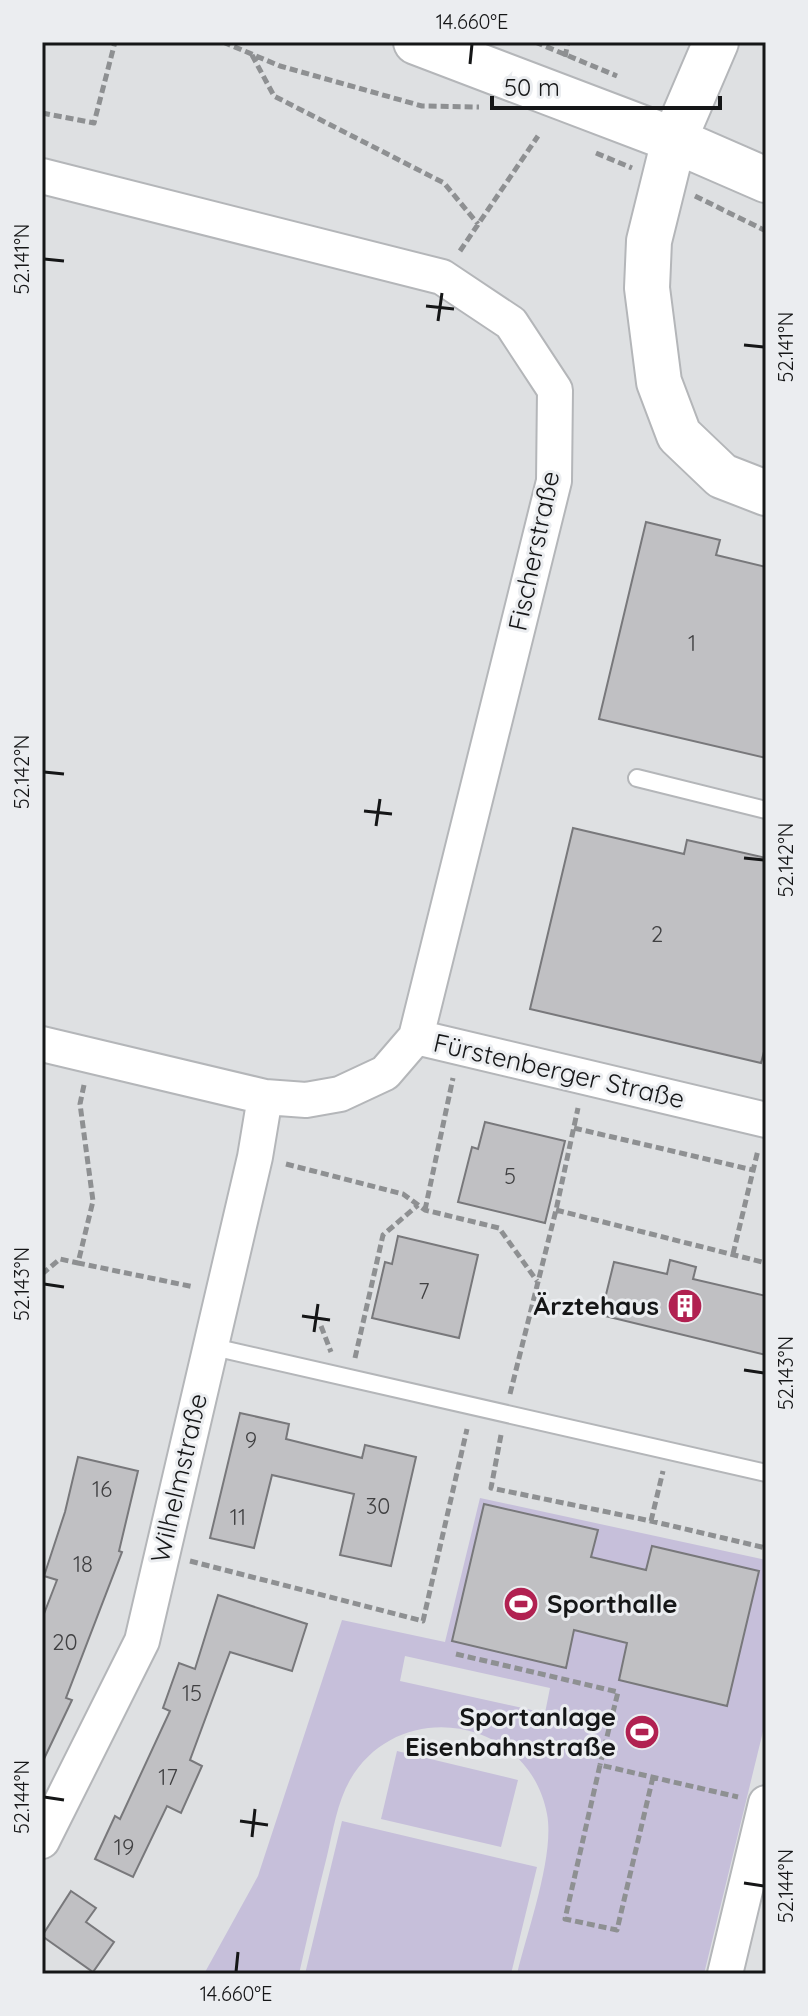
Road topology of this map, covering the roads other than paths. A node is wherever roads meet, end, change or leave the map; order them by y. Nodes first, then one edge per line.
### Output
1 (416, 42) edge
2 (716, 42) edge
3 (669, 160) junction
4 (42, 176) edge
5 (766, 180) edge
6 (766, 493) edge
7 (637, 778) dead end
8 (766, 810) edge
9 (416, 1037) junction
10 (42, 1044) edge
11 (265, 1097) junction
12 (765, 1120) edge
13 (209, 1346) junction
14 (766, 1473) edge
15 (766, 1803) edge
16 (42, 1841) edge
17 (725, 1974) edge

1 - 3 main road
2 - 3 main road
3 - 5 main road
3 - 6 main road
4 - 9 street, Fischerstraße
7 - 8 lane
9 - 11 street, Fürstenberger Straße
9 - 12 street, Fürstenberger Straße
10 - 11 street, Fürstenberger Straße
11 - 13 street, Wilhelmstraße
13 - 14 lane
13 - 16 street, Wilhelmstraße
15 - 17 street

